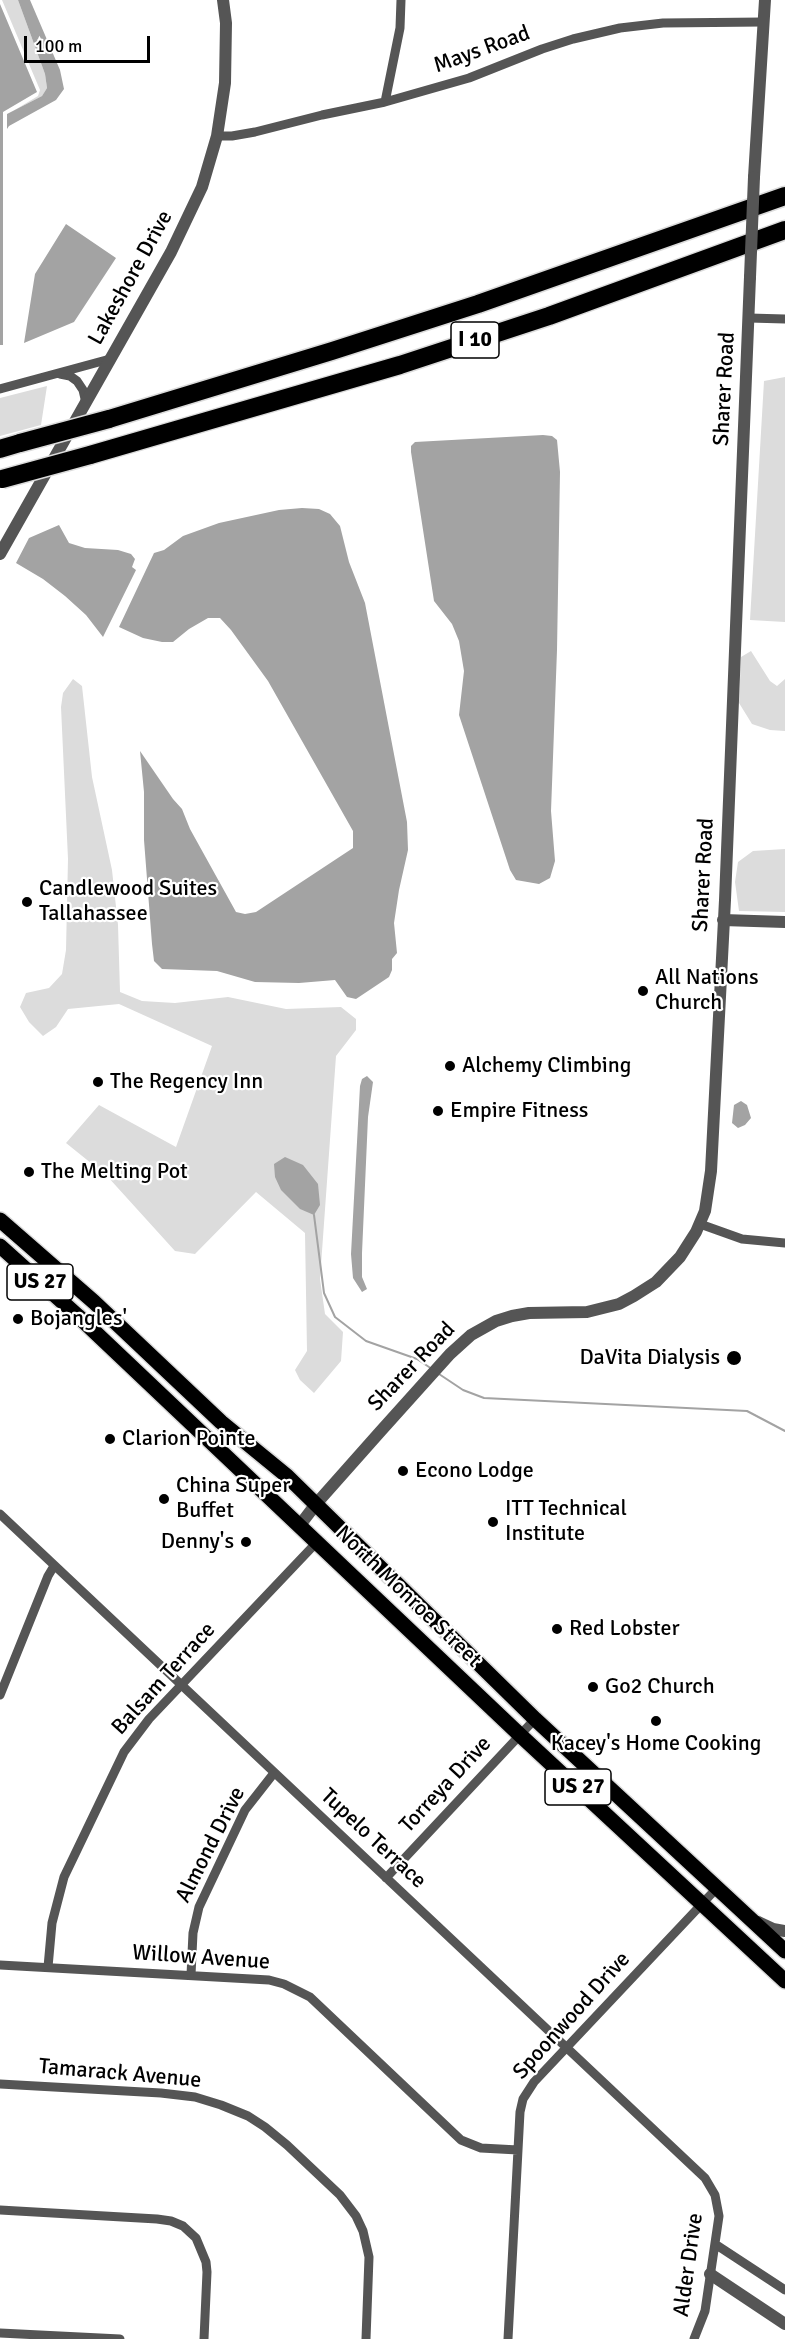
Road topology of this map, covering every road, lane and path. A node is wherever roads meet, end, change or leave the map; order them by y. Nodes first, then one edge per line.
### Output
1 (223, 0) edge
2 (401, 0) edge
3 (765, 0) edge
4 (763, 22) junction
5 (385, 102) junction
6 (218, 136) junction
7 (785, 196) edge
8 (785, 231) edge
9 (749, 318) junction
10 (785, 319) edge
11 (110, 359) junction
12 (57, 374) junction
13 (0, 389) edge
14 (86, 403) junction
15 (0, 448) edge
16 (1, 479) edge
17 (0, 554) edge
18 (723, 920) junction
19 (785, 922) edge
20 (0, 1220) edge
21 (700, 1224) junction
22 (785, 1244) edge
23 (0, 1246) edge
24 (81, 1290) junction
25 (94, 1302) junction
26 (73, 1311) junction
27 (188, 1391) junction
28 (171, 1403) junction
29 (204, 1405) junction
30 (189, 1420) junction
31 (316, 1504) junction
32 (0, 1514) edge
33 (300, 1525) junction
34 (317, 1542) junction
35 (54, 1566) junction
36 (416, 1602) junction
37 (399, 1620) junction
38 (3, 1676) edge
39 (181, 1685) junction
40 (0, 1695) edge
41 (534, 1719) junction
42 (520, 1735) junction
43 (274, 1773) junction
44 (628, 1806) junction
45 (614, 1821) junction
46 (386, 1878) junction
47 (716, 1889) junction
48 (702, 1903) junction
49 (750, 1918) junction
50 (785, 1930) edge
51 (785, 1951) edge
52 (0, 1965) edge
53 (48, 1967) junction
54 (191, 1975) junction
55 (785, 1981) edge
56 (566, 2048) junction
57 (0, 2085) edge
58 (518, 2150) junction
59 (715, 2196) joint
60 (0, 2210) edge
61 (715, 2244) junction
62 (710, 2274) junction
63 (785, 2290) edge
64 (785, 2324) edge
65 (0, 2333) edge
66 (120, 2339) edge
67 (204, 2339) edge
68 (366, 2339) edge
69 (508, 2339) edge
70 (694, 2339) edge

1 - 6 street, Lakeshore Drive
2 - 5 street
3 - 4 street, Sharer Road
4 - 5 street, Mays Road
4 - 9 street, Sharer Road, bridge
5 - 6 street, Mays Road
6 - 11 street, Lakeshore Drive
7 - 15 highway, I 10, bridge
8 - 16 highway, I 10, bridge
9 - 10 street
9 - 18 street, Sharer Road
11 - 12 street
11 - 14 street, Lakeshore Drive
12 - 13 street
12 - 14 street
14 - 17 street, Lakeshore Drive
18 - 19 street
18 - 21 street, Sharer Road
20 - 24 main road, North Monroe Street / US 27
21 - 22 street
21 - 31 street, Sharer Road
23 - 26 main road, North Monroe Street / US 27
24 - 25 main road, North Monroe Street / US 27
24 - 26 main road
25 - 26 main road
25 - 27 main road, North Monroe Street / US 27
26 - 28 main road, North Monroe Street / US 27
27 - 28 main road
27 - 29 main road, North Monroe Street / US 27
28 - 30 main road, North Monroe Street / US 27
29 - 30 main road
29 - 31 main road, North Monroe Street / US 27
30 - 33 main road, North Monroe Street / US 27
31 - 33 street, Sharer Road
31 - 36 main road, North Monroe Street / US 27
32 - 35 street, Tupelo Terrace
33 - 34 main road, North Monroe Street / US 27
34 - 37 main road, North Monroe Street / US 27
34 - 39 street, Balsam Terrace
35 - 38 street
35 - 39 street, Tupelo Terrace
36 - 37 main road
36 - 41 main road, North Monroe Street / US 27
37 - 42 main road, North Monroe Street / US 27
38 - 40 street
39 - 43 street, Tupelo Terrace
39 - 53 street, Balsam Terrace
41 - 42 street, Torreya Drive
41 - 44 main road, North Monroe Street / US 27
42 - 45 main road, North Monroe Street / US 27
42 - 46 street, Torreya Drive
43 - 46 street, Tupelo Terrace
43 - 54 street, Almond Drive
44 - 45 main road
44 - 47 main road, North Monroe Street / US 27
45 - 48 main road, North Monroe Street / US 27
46 - 56 street, Tupelo Terrace
47 - 48 street, Spoonwood Drive
47 - 49 main road, North Monroe Street / US 27
48 - 55 main road, North Monroe Street / US 27
48 - 56 street, Spoonwood Drive
49 - 50 street
49 - 51 main road, North Monroe Street / US 27
52 - 53 street, Willow Avenue
53 - 54 street, Willow Avenue
54 - 58 street, Willow Avenue
56 - 58 street, Spoonwood Drive
56 - 59 street, Tupelo Terrace
57 - 68 street, Tamarack Avenue
58 - 69 street, Spoonwood Drive
59 - 61 street, Alder Drive
60 - 67 street
61 - 62 street, Alder Drive
61 - 63 street
62 - 64 street
62 - 70 street, Alder Drive
65 - 66 street

